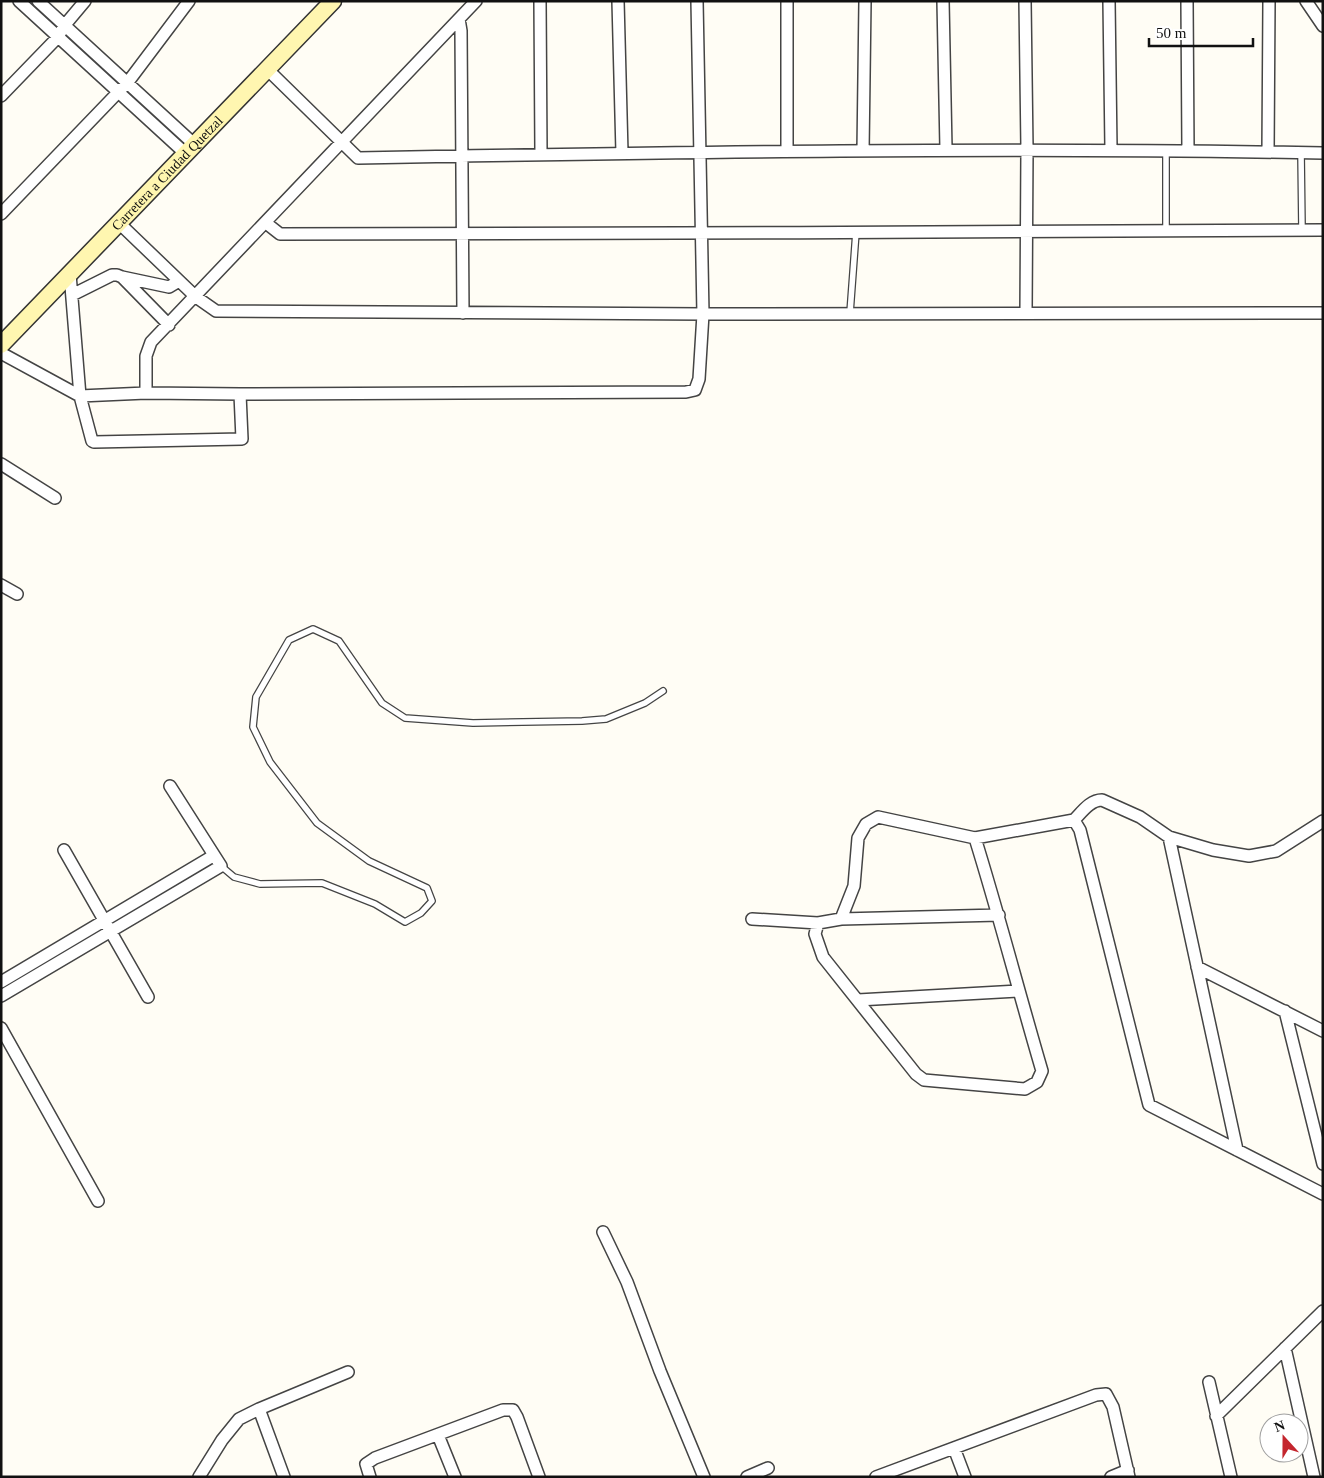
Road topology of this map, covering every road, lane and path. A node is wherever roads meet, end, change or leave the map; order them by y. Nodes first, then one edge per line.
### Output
1 (19, 1) edge
2 (38, 1) edge
3 (85, 1) edge
4 (189, 1) edge
5 (333, 1) edge
6 (476, 1) edge
7 (540, 1) edge
8 (618, 1) edge
9 (697, 1) edge
10 (786, 1) edge
11 (865, 1) edge
12 (944, 1) edge
13 (1025, 1) edge
14 (1109, 1) edge
15 (1186, 1) edge
16 (1269, 1) edge
17 (1306, 1) edge
18 (459, 19) junction
19 (64, 26) junction
20 (1323, 26) edge
21 (58, 36) junction
22 (268, 69) junction
23 (128, 82) junction
24 (118, 92) junction
25 (1, 96) edge
26 (342, 142) junction
27 (946, 149) junction
28 (1026, 149) junction
29 (190, 150) junction
30 (1111, 150) junction
31 (1166, 150) junction
32 (787, 151) junction
33 (862, 151) junction
34 (1188, 151) junction
35 (700, 152) junction
36 (1268, 152) junction
37 (1301, 152) junction
38 (622, 153) junction
39 (1323, 153) edge
40 (541, 154) junction
41 (462, 156) junction
42 (1, 214) edge
43 (119, 223) junction
44 (266, 223) junction
45 (1166, 230) junction
46 (1302, 230) junction
47 (1323, 230) edge
48 (856, 232) junction
49 (1026, 232) junction
50 (462, 234) junction
51 (700, 234) junction
52 (70, 274) junction
53 (122, 277) junction
54 (179, 281) junction
55 (72, 294) junction
56 (196, 297) junction
57 (463, 312) junction
58 (1323, 312) edge
59 (850, 313) junction
60 (1026, 313) junction
61 (703, 314) junction
62 (169, 325) junction
63 (1, 345) edge
64 (1, 353) edge
65 (146, 393) junction
66 (240, 394) junction
67 (80, 396) junction
68 (1, 464) edge
69 (55, 498) dead end
70 (1, 585) edge
71 (17, 594) dead end
72 (663, 691) dead end
73 (170, 786) dead end
74 (1074, 820) junction
75 (1323, 821) edge
76 (1169, 837) junction
77 (975, 838) junction
78 (64, 850) dead end
79 (214, 856) junction
80 (221, 866) junction
81 (999, 915) junction
82 (752, 919) dead end
83 (841, 919) junction
84 (104, 920) junction
85 (818, 923) junction
86 (110, 932) junction
87 (1197, 967) junction
88 (1, 982) edge
89 (1019, 991) junction
90 (1, 996) edge
91 (148, 997) dead end
92 (858, 1000) junction
93 (1285, 1011) junction
94 (1, 1028) edge
95 (1323, 1031) edge
96 (1237, 1150) junction
97 (1323, 1164) edge
98 (1323, 1194) edge
99 (98, 1201) dead end
100 (603, 1232) dead end
101 (1323, 1311) edge
102 (1286, 1348) junction
103 (348, 1372) dead end
104 (1209, 1382) dead end
105 (260, 1409) junction
106 (1216, 1416) junction
107 (438, 1435) junction
108 (954, 1448) junction
109 (768, 1468) dead end
110 (1129, 1474) edge
111 (878, 1476) edge
112 (199, 1477) edge
113 (284, 1477) edge
114 (370, 1477) edge
115 (455, 1477) edge
116 (539, 1477) edge
117 (704, 1477) edge
118 (747, 1477) edge
119 (965, 1477) edge
120 (1111, 1477) edge
121 (1231, 1477) edge
122 (1314, 1477) edge

1 - 21 street
2 - 19 street
3 - 19 street
4 - 23 street
5 - 22 main road, Carretera a Ciudad Quetzal
6 - 18 street
7 - 40 street
8 - 38 street
9 - 35 street
10 - 32 street
11 - 33 street
12 - 27 street
13 - 28 street
14 - 30 street
15 - 34 street
16 - 36 street
17 - 20 street
18 - 26 street
18 - 41 street
19 - 21 street
19 - 23 street
21 - 24 street
21 - 25 street
22 - 26 street
22 - 29 main road, Carretera a Ciudad Quetzal
23 - 24 street
23 - 29 street
24 - 29 street
24 - 42 street
26 - 41 street
26 - 44 street
27 - 28 street
27 - 33 street
28 - 30 street
28 - 49 street
29 - 43 main road, Carretera a Ciudad Quetzal
30 - 31 street
31 - 34 street
31 - 45 lane
32 - 33 street
32 - 35 street
34 - 36 street
35 - 38 street
35 - 51 street
36 - 37 street
37 - 39 street
37 - 46 lane
38 - 40 street
40 - 41 street
41 - 50 street
43 - 52 main road, Carretera a Ciudad Quetzal
43 - 54 street
44 - 50 street
44 - 56 street
45 - 46 street
45 - 49 street
46 - 47 street
48 - 49 street
48 - 51 street
48 - 59 lane
49 - 60 street
50 - 51 street
50 - 57 street
51 - 61 street
52 - 55 street
52 - 63 main road, Carretera a Ciudad Quetzal
53 - 54 street
53 - 55 street
53 - 62 street
54 - 56 street
55 - 67 street
56 - 57 street
56 - 62 street
57 - 61 street
58 - 60 street
59 - 60 street
59 - 61 street
61 - 66 street
62 - 65 street
64 - 67 street
65 - 66 street
65 - 67 street
66 - 67 street
68 - 69 street
70 - 71 street
72 - 80 lane
73 - 79 street
74 - 76 street
74 - 77 street
74 - 96 street
75 - 76 street
76 - 87 street
77 - 81 street
77 - 83 street
78 - 84 street
79 - 80 street
79 - 84 street
80 - 86 street
81 - 83 street
81 - 89 street
82 - 85 street
83 - 85 street
84 - 86 street
84 - 88 street
85 - 92 street
86 - 90 street
86 - 91 street
87 - 93 street
87 - 96 street
89 - 92 street
89 - 92 street
93 - 95 street
93 - 97 street
94 - 99 street
96 - 98 street
100 - 117 street
101 - 102 street
102 - 106 street
102 - 122 street
103 - 105 street
104 - 106 street
105 - 112 street
105 - 113 street
106 - 121 street
107 - 114 street
107 - 115 street
107 - 116 street
108 - 110 street
108 - 111 street
108 - 119 street
109 - 118 street
110 - 120 street

